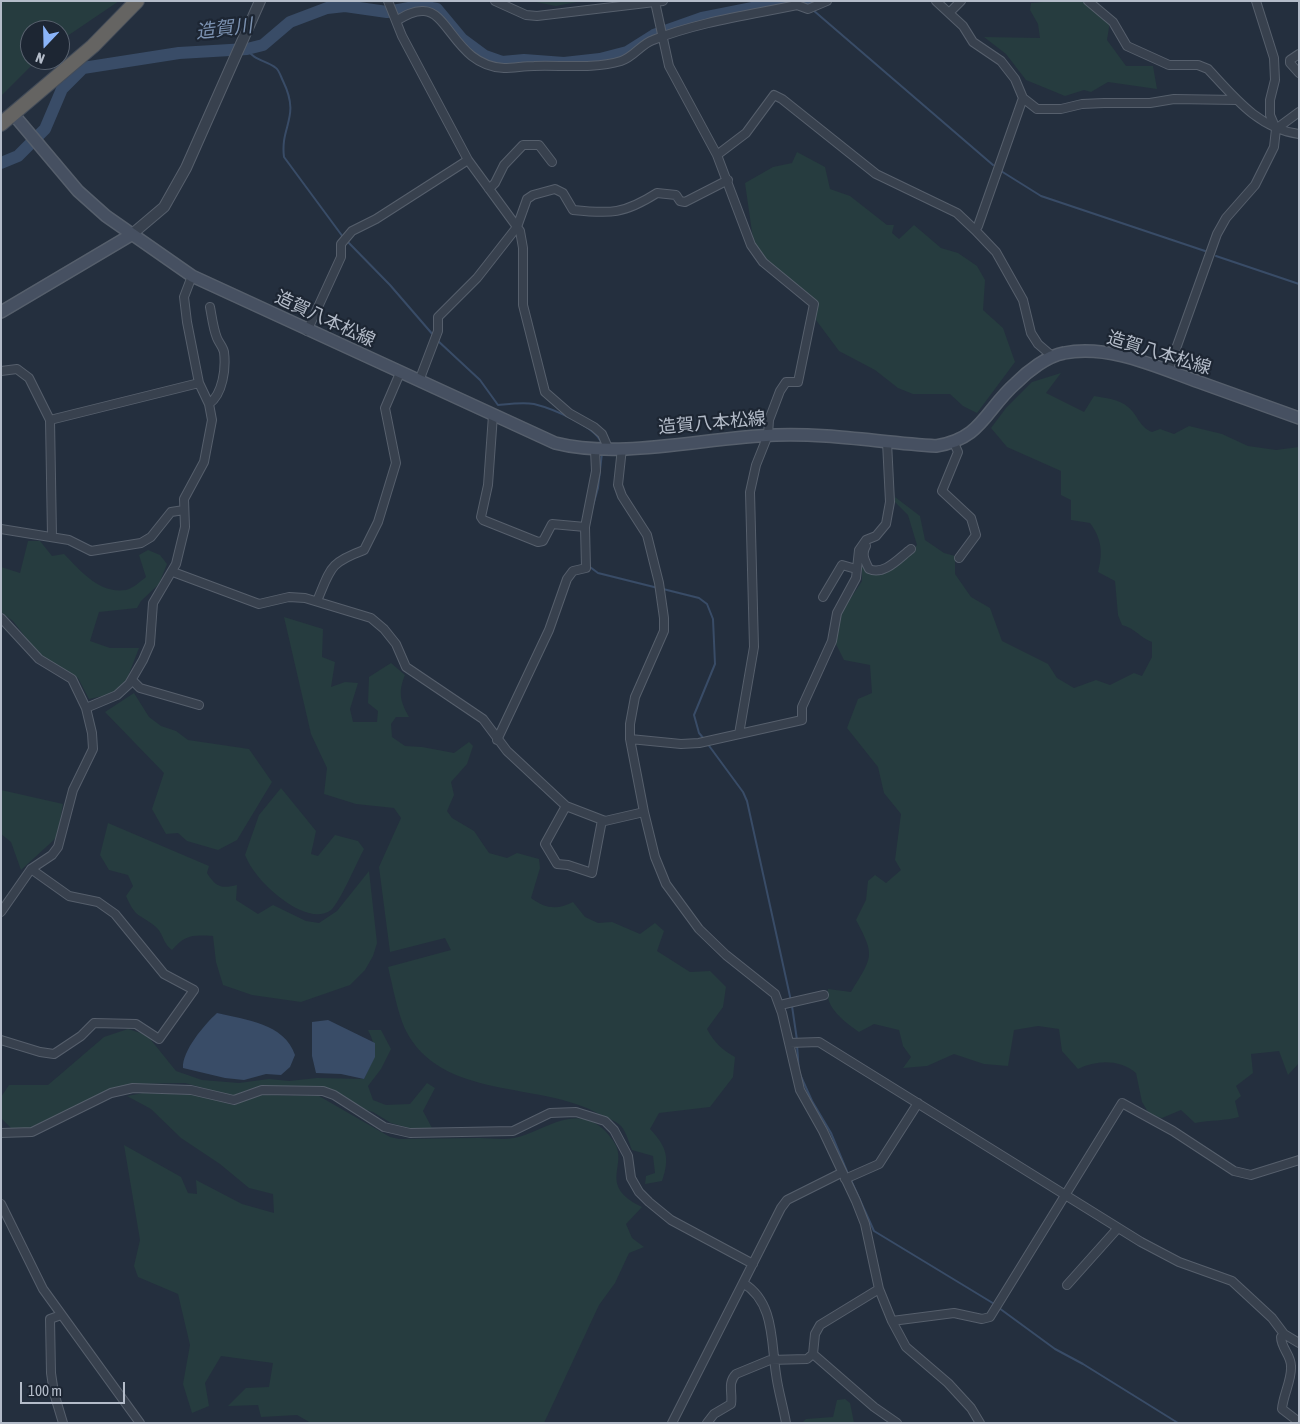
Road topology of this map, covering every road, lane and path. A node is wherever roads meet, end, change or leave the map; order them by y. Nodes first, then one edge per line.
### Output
1 (137, 1) edge
2 (260, 1) edge
3 (495, 1) edge
4 (663, 1) edge
5 (827, 1) edge
6 (936, 1) edge
7 (961, 1) edge
8 (1088, 1) edge
9 (1256, 1) edge
10 (655, 2) edge
11 (393, 12) edge
12 (949, 13) junction
13 (662, 33) junction
14 (1299, 54) edge
15 (1299, 73) edge
16 (1023, 98) junction
17 (1237, 100) junction
18 (1299, 112) edge
19 (14, 115) junction
20 (1, 124) edge
21 (1276, 130) junction
22 (1299, 134) edge
23 (717, 155) junction
24 (468, 160) junction
25 (552, 162) dead end
26 (728, 180) junction
27 (489, 189) junction
28 (516, 227) junction
29 (975, 230) junction
30 (131, 235) junction
31 (192, 276) junction
32 (210, 307) dead end
33 (1, 312) edge
34 (307, 331) junction
35 (1052, 356) junction
36 (1, 371) edge
37 (1168, 371) junction
38 (400, 373) junction
39 (418, 381) junction
40 (199, 383) junction
41 (209, 404) junction
42 (493, 415) junction
43 (1299, 418) edge
44 (50, 420) junction
45 (768, 435) junction
46 (887, 442) junction
47 (954, 443) junction
48 (622, 448) junction
49 (602, 450) junction
50 (184, 510) junction
51 (585, 528) junction
52 (1, 529) edge
53 (52, 536) junction
54 (866, 540) junction
55 (911, 549) dead end
56 (959, 558) dead end
57 (856, 569) junction
58 (173, 572) junction
59 (823, 597) dead end
60 (317, 601) junction
61 (3, 623) edge
62 (133, 681) junction
63 (199, 705) dead end
64 (86, 708) junction
65 (739, 734) junction
66 (630, 739) junction
67 (497, 740) junction
68 (566, 806) junction
69 (644, 812) junction
70 (602, 820) junction
71 (31, 869) junction
72 (1, 912) edge
73 (824, 995) dead end
74 (783, 1004) junction
75 (789, 1038) junction
76 (1, 1040) edge
77 (918, 1103) junction
78 (1, 1133) edge
79 (1295, 1161) edge
80 (1299, 1168) edge
81 (843, 1176) junction
82 (1065, 1194) junction
83 (1, 1204) edge
84 (1118, 1228) junction
85 (752, 1264) junction
86 (743, 1283) junction
87 (1067, 1285) dead end
88 (879, 1289) junction
89 (61, 1315) junction
90 (892, 1321) junction
91 (1284, 1334) junction
92 (1299, 1342) edge
93 (814, 1354) junction
94 (775, 1362) junction
95 (673, 1422) edge
96 (1299, 1422) edge
97 (63, 1423) edge
98 (140, 1423) edge
99 (707, 1423) edge
100 (786, 1423) edge
101 (898, 1423) edge
102 (980, 1423) edge

1 - 19 highway
2 - 30 street
3 - 10 street
4 - 10 street
5 - 13 street
6 - 12 street
7 - 12 street
8 - 17 street
9 - 21 street
10 - 13 street
11 - 13 street
11 - 24 street
12 - 16 street
13 - 23 street
14 - 15 street
16 - 17 street
16 - 29 street
17 - 21 street
18 - 21 street
19 - 20 highway
19 - 30 main road, 造賀八本松線
21 - 22 street
21 - 37 street
23 - 26 street
23 - 29 street
24 - 27 street
24 - 34 street
25 - 27 street
26 - 28 street
26 - 45 street
27 - 28 street
28 - 39 street
28 - 49 street
29 - 35 street
30 - 31 main road, 造賀八本松線
30 - 33 main road
31 - 34 main road, 造賀八本松線
31 - 40 street
32 - 41 street
34 - 38 main road, 造賀八本松線
35 - 37 main road, 造賀八本松線
35 - 47 main road, 造賀八本松線
36 - 44 street
37 - 43 main road, 造賀八本松線
38 - 39 main road, 造賀八本松線
38 - 60 street
39 - 42 main road, 造賀八本松線
40 - 41 street
40 - 44 street
41 - 50 street
42 - 49 main road, 造賀八本松線
42 - 51 street
44 - 53 street
45 - 46 main road, 造賀八本松線
45 - 48 main road, 造賀八本松線
45 - 65 street
46 - 47 main road, 造賀八本松線
46 - 54 street
47 - 56 street
48 - 49 main road, 造賀八本松線
48 - 66 street
49 - 51 street
50 - 53 street
50 - 58 street
51 - 67 street
52 - 53 street
54 - 55 street
54 - 57 street
57 - 59 street
57 - 65 street
58 - 60 street
58 - 62 street
60 - 67 street
61 - 64 street
62 - 63 street
62 - 64 street
64 - 71 street
65 - 66 street
66 - 69 street
67 - 68 street
68 - 70 street
68 - 70 street
69 - 70 street
69 - 74 street
71 - 72 street
71 - 76 street
73 - 74 street
74 - 75 street
75 - 77 street
75 - 81 street
77 - 81 street
77 - 82 street
78 - 85 street
79 - 80 street
79 - 82 street
81 - 85 street
81 - 88 street
82 - 84 street
82 - 90 street
83 - 89 street
84 - 87 street
84 - 91 street
85 - 86 street
86 - 94 street
86 - 95 street
88 - 90 street
88 - 93 street
89 - 97 street
89 - 98 street
90 - 102 street
91 - 92 street
91 - 96 street
93 - 94 street
93 - 101 street
94 - 99 street
94 - 100 street

